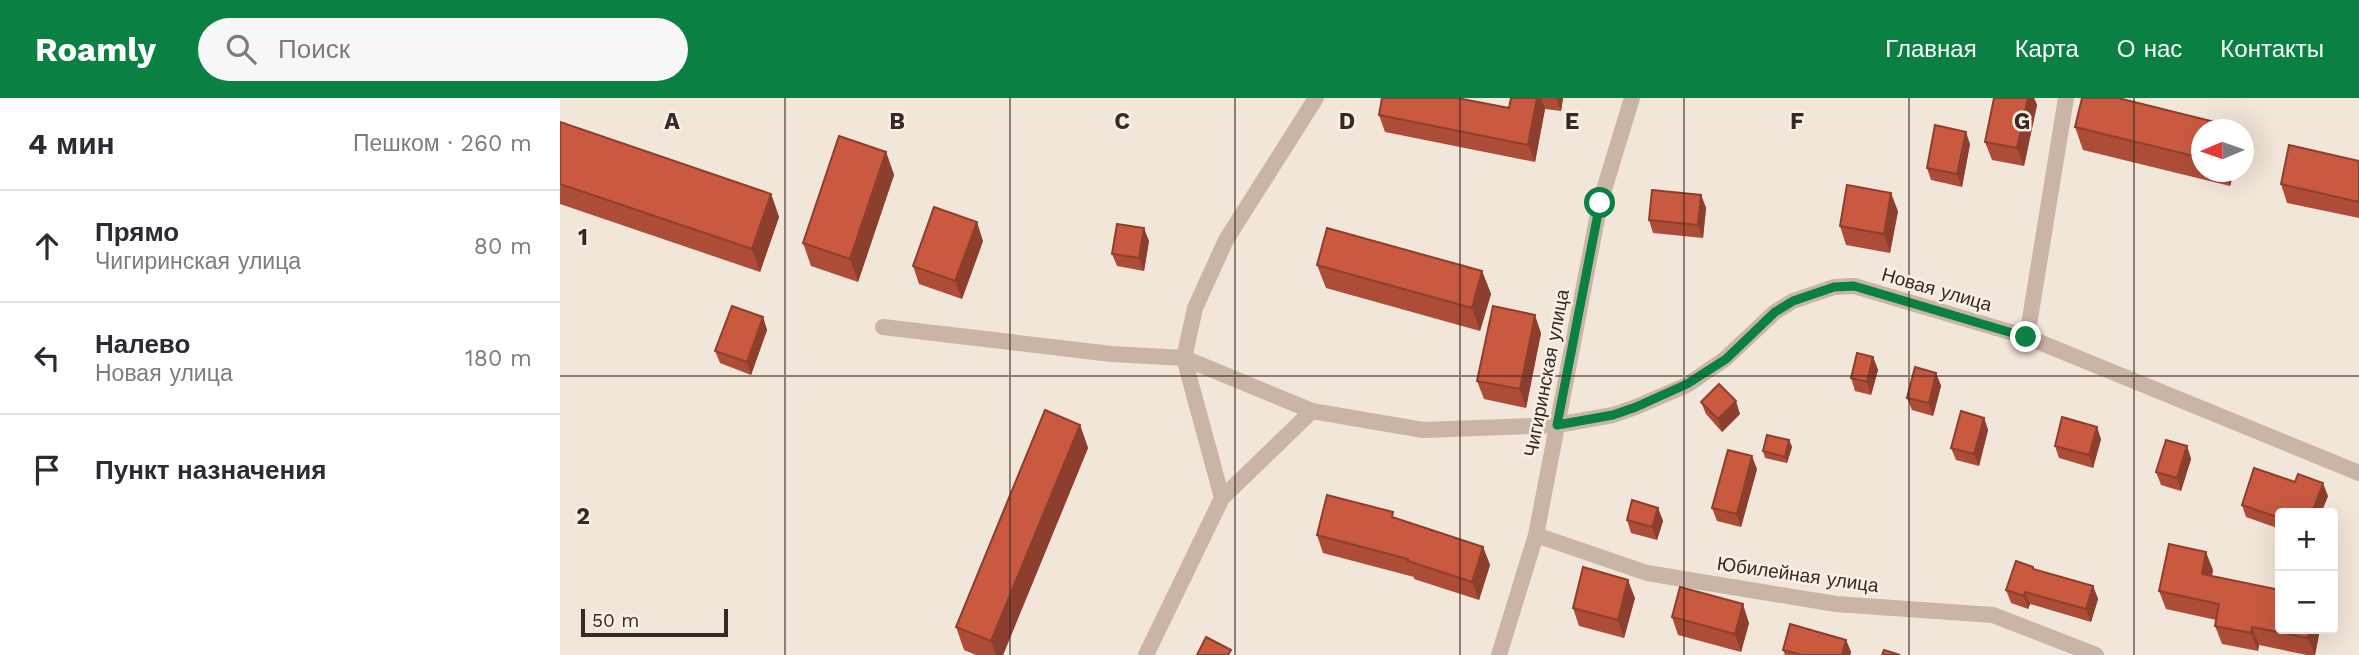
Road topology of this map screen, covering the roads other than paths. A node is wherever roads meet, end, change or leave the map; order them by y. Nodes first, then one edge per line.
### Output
1 (1316, 98) edge
2 (1632, 98) edge
3 (2066, 98) edge
4 (883, 327) dead end
5 (2026, 337) junction
6 (1184, 359) junction
7 (1312, 411) junction
8 (1557, 425) junction
9 (2359, 474) edge
10 (1222, 498) junction
11 (1536, 535) junction
12 (1146, 655) edge
13 (1499, 655) edge
14 (2096, 655) edge

1 - 6 street
2 - 8 street, Чигиринская улица
3 - 5 street
4 - 6 street, Новая улица
5 - 8 street, Новая улица
5 - 9 street, Новая улица
6 - 7 street, Новая улица
6 - 10 street
7 - 8 street, Новая улица
7 - 10 street
8 - 11 street, Чигиринская улица
10 - 12 street
11 - 13 street, Чигиринская улица
11 - 14 street, Юбилейная улица

